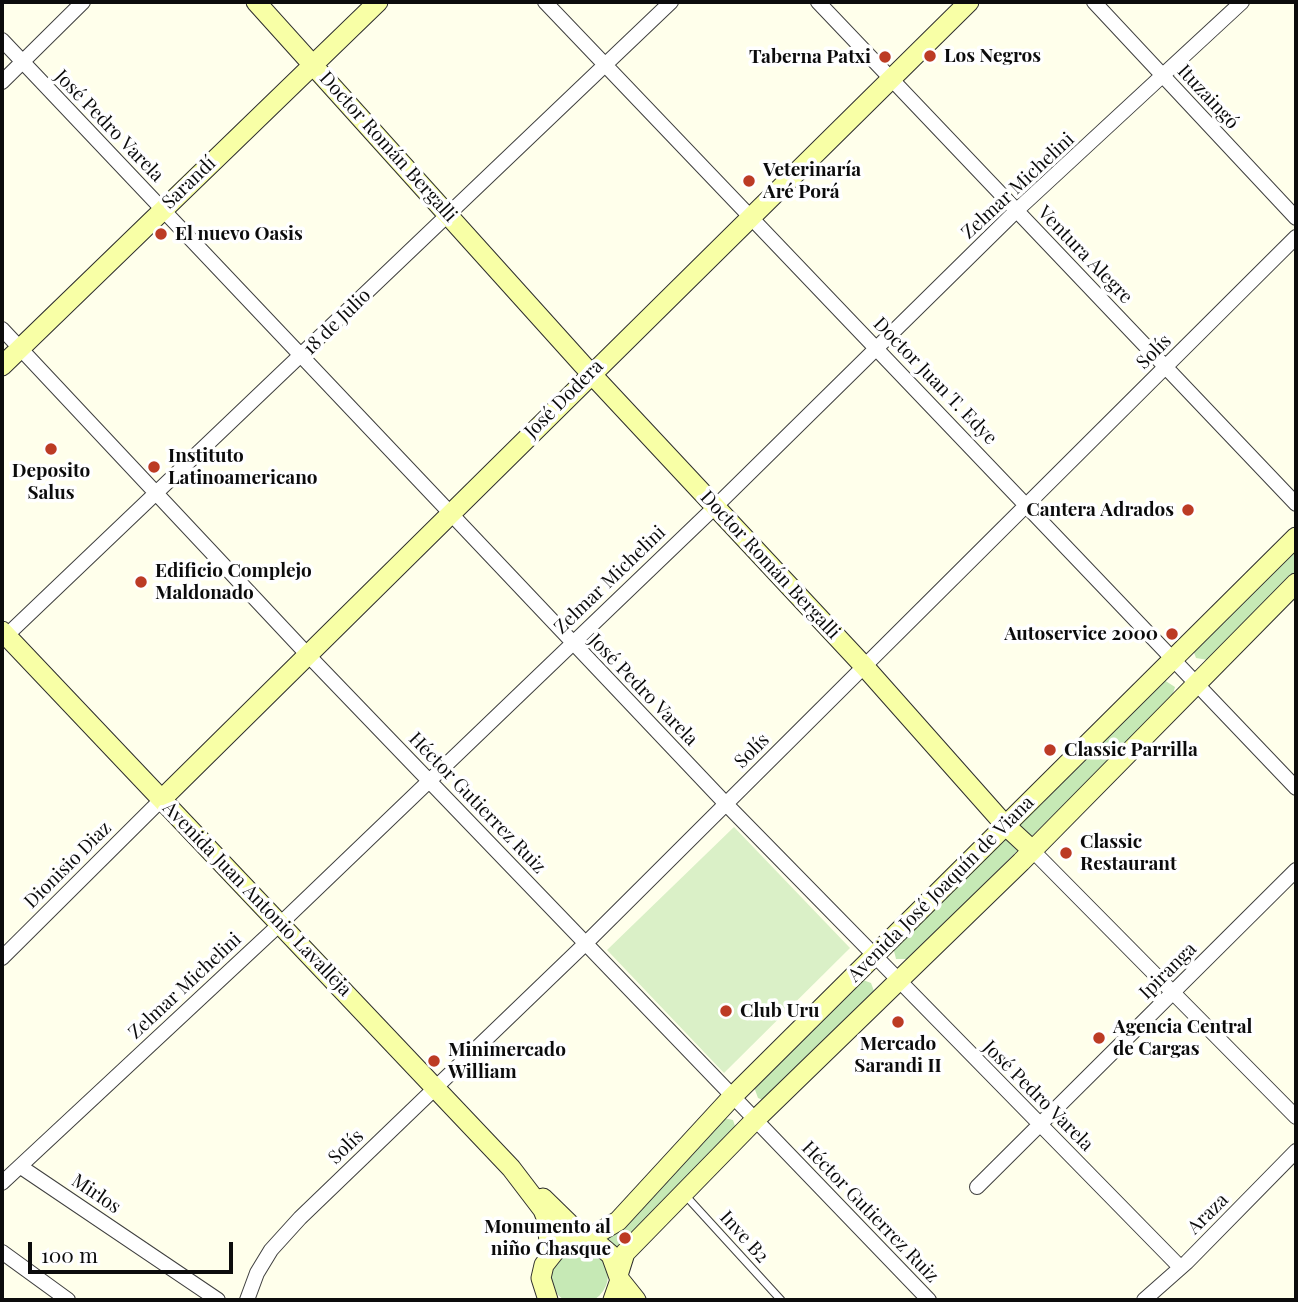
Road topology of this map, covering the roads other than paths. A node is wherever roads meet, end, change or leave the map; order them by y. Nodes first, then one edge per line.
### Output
1 (83, 2) edge
2 (256, 2) edge
3 (378, 2) edge
4 (545, 2) edge
5 (671, 2) edge
6 (818, 2) edge
7 (969, 2) edge
8 (1094, 2) edge
9 (1242, 2) edge
10 (2, 40) edge
11 (22, 62) junction
12 (314, 65) junction
13 (607, 65) junction
14 (1163, 78) junction
15 (891, 80) junction
16 (2, 82) edge
17 (162, 209) junction
18 (1016, 211) junction
19 (449, 214) junction
20 (750, 217) junction
21 (1296, 218) edge
22 (1296, 237) edge
23 (2, 330) edge
24 (876, 347) junction
25 (20, 348) junction
26 (301, 356) junction
27 (2, 366) edge
28 (1166, 367) junction
29 (591, 373) junction
30 (155, 493) junction
31 (1027, 504) junction
32 (1296, 504) edge
33 (716, 506) junction
34 (450, 512) junction
35 (1296, 537) edge
36 (1296, 583) edge
37 (3, 636) edge
38 (572, 644) junction
39 (306, 653) junction
40 (1173, 660) junction
41 (863, 666) junction
42 (1195, 684) junction
43 (429, 781) junction
44 (1296, 788) edge
45 (162, 799) junction
46 (726, 804) junction
47 (1005, 825) junction
48 (1032, 850) junction
49 (1296, 870) edge
50 (280, 924) junction
51 (586, 943) junction
52 (874, 957) junction
53 (2, 958) edge
54 (898, 981) junction
55 (1174, 992) junction
56 (436, 1088) junction
57 (732, 1097) junction
58 (1296, 1117) edge
59 (754, 1121) junction
60 (1041, 1125) junction
61 (1296, 1151) edge
62 (21, 1167) junction
63 (511, 1168) junction
64 (2, 1183) edge
65 (978, 1187) dead end
66 (684, 1194) junction
67 (585, 1240) junction
68 (2, 1252) edge
69 (550, 1254) junction
70 (1179, 1266) junction
71 (620, 1276) junction
72 (545, 1297) edge
73 (212, 1298) edge
74 (68, 1300) edge
75 (247, 1300) edge
76 (613, 1300) edge
77 (636, 1300) edge
78 (781, 1300) edge
79 (929, 1300) edge
80 (1144, 1300) edge

1 - 11 street
2 - 12 street, Doctor Román Bergalli
3 - 12 street, Sarandí
4 - 13 street, Doctor Juan T. Edye
5 - 13 street, 18 de Julio
6 - 15 street, Ventura Alegre
7 - 15 street, José Dodera
8 - 14 street, Ituzaingó
9 - 14 street, Zelmar Michelini
10 - 11 street, José Pedro Varela
11 - 16 street
11 - 17 street, José Pedro Varela
12 - 17 street, Sarandí
12 - 19 street, Doctor Román Bergalli
13 - 19 street, 18 de Julio
13 - 20 street, Doctor Juan T. Edye
14 - 18 street, Zelmar Michelini
14 - 21 street, Ituzaingó
15 - 18 street, Ventura Alegre
15 - 20 street, José Dodera
17 - 25 street, Sarandí
17 - 26 street, José Pedro Varela
18 - 24 street, Zelmar Michelini
18 - 28 street, Ventura Alegre
19 - 26 street, 18 de Julio
19 - 29 street, Doctor Román Bergalli
20 - 24 street, Doctor Juan T. Edye
20 - 29 street, José Dodera
22 - 28 street, Solís
23 - 25 street, Héctor Gutierrez Ruiz
24 - 31 street, Doctor Juan T. Edye
24 - 33 street, Zelmar Michelini
25 - 27 street, Sarandí
25 - 30 street, Héctor Gutierrez Ruiz
26 - 30 street, 18 de Julio
26 - 34 street, José Pedro Varela
28 - 31 street, Solís
28 - 32 street, Ventura Alegre
29 - 33 street, Doctor Román Bergalli
29 - 34 street, José Dodera
30 - 37 street, 18 de Julio
30 - 39 street, Héctor Gutierrez Ruiz
31 - 40 street, Doctor Juan T. Edye
31 - 41 street, Solís
33 - 38 street, Zelmar Michelini
33 - 41 street, Doctor Román Bergalli
34 - 38 street, José Pedro Varela
34 - 39 street, José Dodera
35 - 40 street, Avenida José Joaquín de Viana
36 - 42 street, Avenida José Joaquín de Viana
37 - 45 street, Avenida Juan Antonio Lavalleja
38 - 43 street, Zelmar Michelini
38 - 46 street, José Pedro Varela
39 - 43 street, Héctor Gutierrez Ruiz
39 - 45 street, José Dodera
40 - 42 street, Doctor Juan T. Edye
40 - 47 street, Avenida José Joaquín de Viana
41 - 46 street, Solís
41 - 47 street, Doctor Román Bergalli
42 - 44 street, Doctor Juan T. Edye
42 - 48 street, Avenida José Joaquín de Viana
43 - 50 street, Zelmar Michelini
43 - 51 street, Héctor Gutierrez Ruiz
45 - 50 street, Avenida Juan Antonio Lavalleja
45 - 53 street, Dionisio Diaz
46 - 51 street, Solís
46 - 52 street, José Pedro Varela
47 - 48 street, Doctor Román Bergalli
47 - 52 street, Avenida José Joaquín de Viana
48 - 54 street, Avenida José Joaquín de Viana
48 - 55 street, Doctor Román Bergalli
49 - 55 street, Ipiranga
50 - 56 street, Avenida Juan Antonio Lavalleja
50 - 62 street, Zelmar Michelini
51 - 56 street, Solís
51 - 57 street, Héctor Gutierrez Ruiz
52 - 54 street, José Pedro Varela
52 - 57 street, Avenida José Joaquín de Viana
54 - 59 street, Avenida José Joaquín de Viana
54 - 60 street, José Pedro Varela
55 - 58 street, Doctor Román Bergalli
55 - 60 street, Ipiranga
56 - 63 street, Avenida Juan Antonio Lavalleja
56 - 75 street, Solís
57 - 59 street, Héctor Gutierrez Ruiz
57 - 67 street, Avenida José Joaquín de Viana
59 - 66 street, Avenida José Joaquín de Viana
59 - 79 street, Héctor Gutierrez Ruiz
60 - 65 street, Ipiranga
60 - 70 street, José Pedro Varela
61 - 70 street, Araza
62 - 64 street, Zelmar Michelini
62 - 73 street, Mirlos
63 - 67 street, Avenida Juan Antonio Lavalleja
63 - 69 street, Avenida Juan Antonio Lavalleja
66 - 71 street, Avenida José Joaquín de Viana
66 - 78 lane, Inve B2
67 - 69 street, Avenida José Joaquín de Viana
67 - 71 street, Avenida Juan Antonio Lavalleja
68 - 74 street
69 - 72 street, Avenida Juan Antonio Lavalleja
70 - 80 street, Araza
71 - 76 street, Avenida José Joaquín de Viana
71 - 77 street

